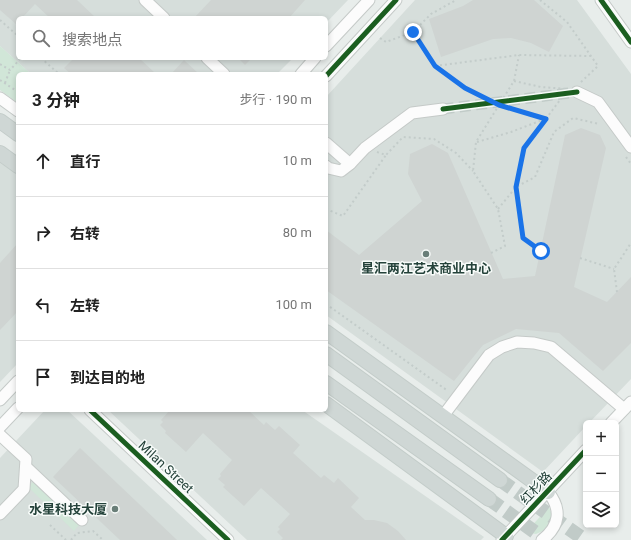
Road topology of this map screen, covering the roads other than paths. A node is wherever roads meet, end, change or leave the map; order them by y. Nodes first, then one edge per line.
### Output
1 (145, 0) edge
2 (369, 0) edge
3 (396, 0) edge
4 (601, 0) edge
5 (162, 16) edge
6 (631, 42) edge
7 (328, 44) edge
8 (209, 60) edge
9 (313, 60) edge
10 (222, 72) edge
11 (303, 72) edge
12 (328, 74) edge
13 (578, 88) tunnel mouth
14 (0, 98) edge
15 (443, 109) tunnel mouth
16 (16, 110) edge
17 (0, 121) edge
18 (16, 133) edge
19 (328, 144) edge
20 (627, 150) edge
21 (0, 153) edge
22 (350, 164) junction
23 (16, 165) edge
24 (328, 168) edge
25 (328, 333) edge
26 (328, 355) edge
27 (16, 383) edge
28 (328, 384) edge
29 (0, 400) edge
30 (328, 405) edge
31 (627, 406) edge
32 (16, 410) edge
33 (92, 412) edge
34 (443, 416) junction
35 (614, 420) edge
36 (0, 428) edge
37 (0, 435) edge
38 (583, 453) edge
39 (26, 467) junction
40 (500, 480) tunnel mouth
41 (548, 492) junction
42 (489, 499) tunnel mouth
43 (0, 514) edge
44 (82, 520) dead end
45 (507, 539) edge
46 (228, 540) edge
47 (542, 540) edge

1 - 5 street
2 - 7 street
3 - 12 street
4 - 6 street
8 - 10 street
9 - 11 street
13 - 20 street
14 - 16 street
15 - 22 street
17 - 18 main road
19 - 22 street
21 - 23 main road
22 - 24 street
25 - 34 main road
26 - 40 main road
27 - 29 street
28 - 42 main road
30 - 45 main road
31 - 34 street
31 - 35 street
32 - 36 street
33 - 46 street, Milan Street
34 - 41 main road
37 - 39 street
38 - 41 street, 红杉路
39 - 43 street
39 - 44 street
41 - 45 street, 红杉路
41 - 47 street

